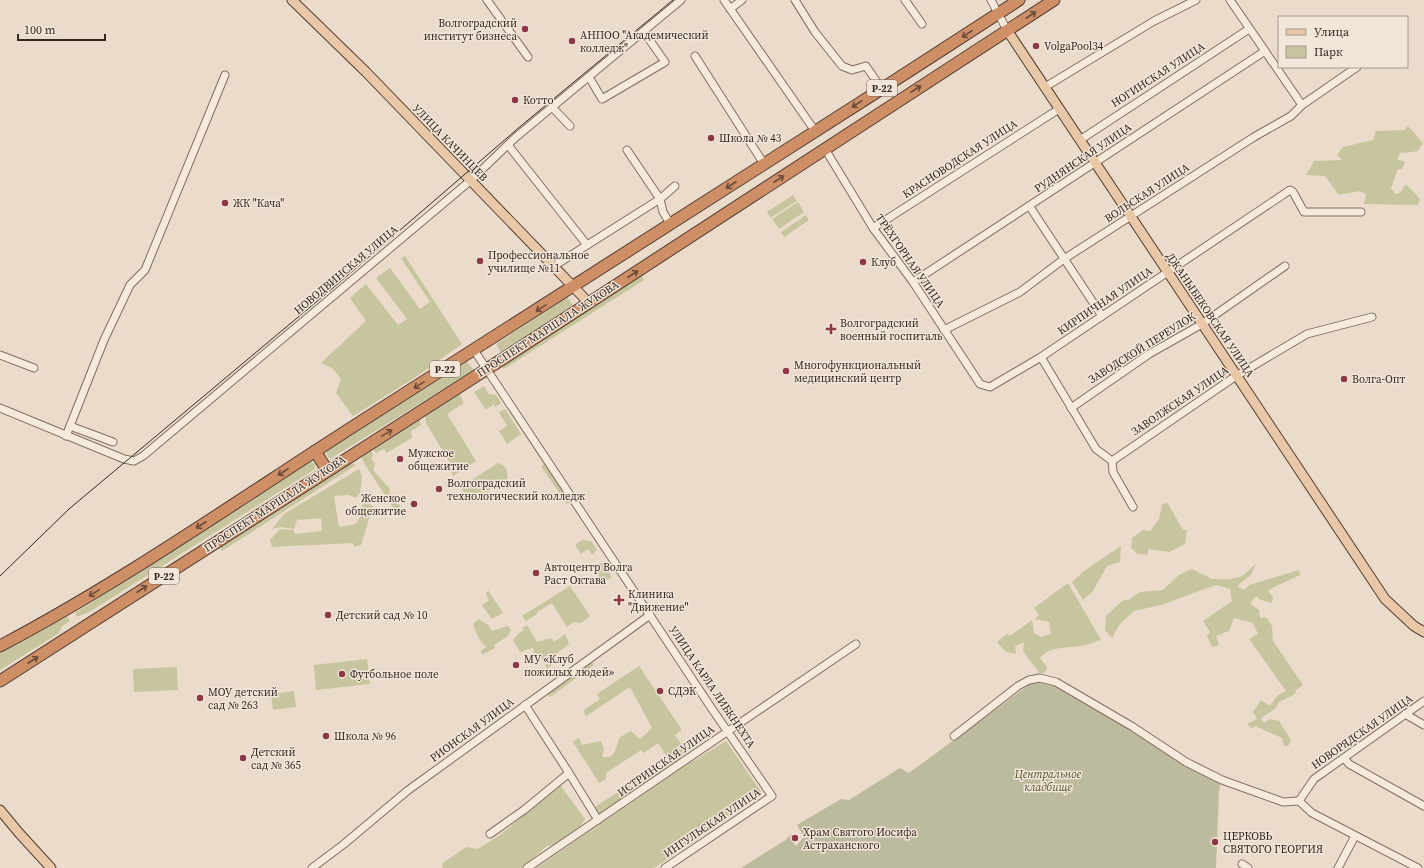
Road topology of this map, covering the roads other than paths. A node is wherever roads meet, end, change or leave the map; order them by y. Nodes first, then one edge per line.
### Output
1 (292, 0) edge
2 (486, 0) edge
3 (681, 0) edge
4 (724, 0) edge
5 (742, 0) edge
6 (795, 0) edge
7 (905, 0) edge
8 (991, 0) edge
9 (1019, 0) edge
10 (1054, 0) edge
11 (1196, 0) edge
12 (1230, 0) edge
13 (730, 9) junction
14 (999, 13) junction
15 (922, 24) dead end
16 (1249, 29) junction
17 (1007, 30) junction
18 (644, 32) junction
19 (1265, 51) junction
20 (695, 56) dead end
21 (528, 57) dead end
22 (1356, 68) edge
23 (224, 75) dead end
24 (589, 77) junction
25 (1045, 87) junction
26 (882, 88) junction
27 (1302, 105) junction
28 (552, 107) junction
29 (1059, 109) junction
30 (570, 126) dead end
31 (815, 131) junction
32 (1080, 140) junction
33 (508, 145) junction
34 (824, 149) junction
35 (627, 150) dead end
36 (1096, 163) junction
37 (764, 164) junction
38 (470, 181) junction
39 (675, 186) dead end
40 (660, 200) junction
41 (1030, 207) junction
42 (1361, 212) dead end
43 (1131, 217) junction
44 (671, 225) junction
45 (873, 228) junction
46 (587, 245) junction
47 (1064, 259) junction
48 (554, 266) junction
49 (1285, 266) dead end
50 (1167, 273) junction
51 (913, 282) junction
52 (574, 287) junction
53 (589, 303) junction
54 (1102, 316) junction
55 (1372, 317) dead end
56 (1202, 324) junction
57 (944, 330) junction
58 (474, 350) junction
59 (0, 355) edge
60 (1041, 357) junction
61 (34, 368) dead end
62 (487, 370) junction
63 (1236, 376) junction
64 (980, 384) joint
65 (0, 408) edge
66 (1071, 408) junction
67 (70, 426) junction
68 (66, 436) junction
69 (113, 442) dead end
70 (315, 451) junction
71 (1112, 461) junction
72 (327, 470) junction
73 (1133, 507) dead end
74 (650, 615) junction
75 (1424, 632) edge
76 (856, 644) dead end
77 (0, 646) edge
78 (0, 681) edge
79 (1424, 701) edge
80 (525, 705) junction
81 (1405, 714) junction
82 (1424, 725) edge
83 (728, 731) junction
84 (954, 736) dead end
85 (1344, 758) junction
86 (569, 773) junction
87 (772, 796) joint
88 (1299, 801) junction
89 (1424, 806) edge
90 (0, 810) edge
91 (598, 820) junction
92 (490, 834) dead end
93 (1355, 836) junction
94 (51, 868) edge
95 (312, 868) edge
96 (527, 868) edge
97 (665, 868) edge
98 (1338, 868) edge
99 (1418, 868) edge

1 - 38 main road, УЛИЦА КАЧИНЦЕВ
2 - 21 street
3 - 18 street, НОВОДВИНСКАЯ УЛИЦА
4 - 13 street
5 - 13 street
6 - 26 street
7 - 15 street
8 - 14 street, ДЖАНЫБЕКОВСКАЯ УЛИЦА
9 - 14 highway, ПРОСПЕКТ МАРШАЛА ЖУКОВА / Р-22
17 -> 10 highway, ПРОСПЕКТ МАРШАЛА ЖУКОВА / Р-22
11 - 25 street
12 - 16 street
13 - 31 street
14 - 17 street, ДЖАНЫБЕКОВСКАЯ УЛИЦА
14 -> 26 highway, ПРОСПЕКТ МАРШАЛА ЖУКОВА / Р-22
16 - 19 street
16 - 32 street, НОГИНСКАЯ УЛИЦА
17 - 25 main road, ДЖАНЫБЕКОВСКАЯ УЛИЦА
34 -> 17 highway, ПРОСПЕКТ МАРШАЛА ЖУКОВА / Р-22
18 - 24 street, НОВОДВИНСКАЯ УЛИЦА
18 - 24 street
19 - 27 street
19 - 36 street, РУДНЯНСКАЯ УЛИЦА
20 - 37 street
22 - 27 street, ВОЛЬСКАЯ УЛИЦА
23 - 67 street
24 - 28 street, НОВОДВИНСКАЯ УЛИЦА
25 - 29 main road, ДЖАНЫБЕКОВСКАЯ УЛИЦА
26 -> 31 highway, ПРОСПЕКТ МАРШАЛА ЖУКОВА / Р-22
27 - 43 street, ВОЛЬСКАЯ УЛИЦА
28 - 30 street
28 - 33 street, НОВОДВИНСКАЯ УЛИЦА
29 - 32 main road, ДЖАНЫБЕКОВСКАЯ УЛИЦА
29 - 45 street, КРАСНОВОДСКАЯ УЛИЦА
31 - 37 highway, ПРОСПЕКТ МАРШАЛА ЖУКОВА / Р-22
32 - 36 main road, ДЖАНЫБЕКОВСКАЯ УЛИЦА
33 - 38 street, НОВОДВИНСКАЯ УЛИЦА
33 - 46 street
34 - 45 street, ТРЁХГОРНАЯ УЛИЦА
53 -> 34 highway, ПРОСПЕКТ МАРШАЛА ЖУКОВА / Р-22
35 - 40 street
36 - 41 street, РУДНЯНСКАЯ УЛИЦА
36 - 43 main road, ДЖАНЫБЕКОВСКАЯ УЛИЦА
37 -> 44 highway, ПРОСПЕКТ МАРШАЛА ЖУКОВА / Р-22
38 - 48 main road, УЛИЦА КАЧИНЦЕВ
38 - 68 street, НОВОДВИНСКАЯ УЛИЦА
39 - 40 street
40 - 44 street
40 - 46 street
41 - 47 street
41 - 51 street, РУДНЯНСКАЯ УЛИЦА
42 - 50 street, КИРПИЧНАЯ УЛИЦА
43 - 47 street, ВОЛЬСКАЯ УЛИЦА
43 - 50 main road, ДЖАНЫБЕКОВСКАЯ УЛИЦА
44 - 52 highway, ПРОСПЕКТ МАРШАЛА ЖУКОВА / Р-22
45 - 51 street, ТРЁХГОРНАЯ УЛИЦА
46 - 48 street
47 - 54 street
47 - 57 street, ВОЛЬСКАЯ УЛИЦА
48 - 52 main road, УЛИЦА КАЧИНЦЕВ
49 - 56 street, ЗАВОДСКОЙ ПЕРЕУЛОК
50 - 54 street, КИРПИЧНАЯ УЛИЦА
50 - 56 main road, ДЖАНЫБЕКОВСКАЯ УЛИЦА
51 - 57 street, ТРЁХГОРНАЯ УЛИЦА
52 - 53 main road, УЛИЦА КАЧИНЦЕВ
52 -> 58 highway, ПРОСПЕКТ МАРШАЛА ЖУКОВА / Р-22
53 - 62 highway, ПРОСПЕКТ МАРШАЛА ЖУКОВА / Р-22
54 - 60 street, КИРПИЧНАЯ УЛИЦА
55 - 63 street, ЗАВОЛЖСКАЯ УЛИЦА
56 - 63 main road, ДЖАНЫБЕКОВСКАЯ УЛИЦА
56 - 66 street, ЗАВОДСКОЙ ПЕРЕУЛОК
57 - 64 street, ТРЁХГОРНАЯ УЛИЦА
58 - 62 street, УЛИЦА КАРЛА ЛИБКНЕХТА
58 -> 70 highway, ПРОСПЕКТ МАРШАЛА ЖУКОВА / Р-22
59 - 61 street
60 - 64 street, КИРПИЧНАЯ УЛИЦА
60 - 66 street
72 -> 62 highway, ПРОСПЕКТ МАРШАЛА ЖУКОВА / Р-22
62 - 74 street, УЛИЦА КАРЛА ЛИБКНЕХТА
63 - 71 street, ЗАВОЛЖСКАЯ УЛИЦА
63 - 75 main road, ДЖАНЫБЕКОВСКАЯ УЛИЦА
65 - 68 street, НОВОДВИНСКАЯ УЛИЦА
66 - 71 street
67 - 68 street
67 - 69 street
70 - 72 highway
70 -> 77 highway, ПРОСПЕКТ МАРШАЛА ЖУКОВА / Р-22
71 - 73 street
78 -> 72 highway, ПРОСПЕКТ МАРШАЛА ЖУКОВА / Р-22
74 - 80 street, РИОНСКАЯ УЛИЦА
74 - 83 street, УЛИЦА КАРЛА ЛИБКНЕХТА
76 - 83 street, ИСТРИНСКАЯ УЛИЦА
79 - 81 street, НОВОРЯДСКАЯ УЛИЦА
80 - 86 street
80 - 95 street, РИОНСКАЯ УЛИЦА
81 - 82 street
81 - 85 street, НОВОРЯДСКАЯ УЛИЦА
83 - 87 street, УЛИЦА КАРЛА ЛИБКНЕХТА
83 - 91 street, ИСТРИНСКАЯ УЛИЦА
84 - 88 street
85 - 88 street, НОВОРЯДСКАЯ УЛИЦА
85 - 89 street
86 - 91 street
86 - 92 street
87 - 97 street, ИНГУЛЬСКАЯ УЛИЦА
88 - 93 street
90 - 94 main road
91 - 96 street, ИСТРИНСКАЯ УЛИЦА
93 - 98 street
93 - 99 street

